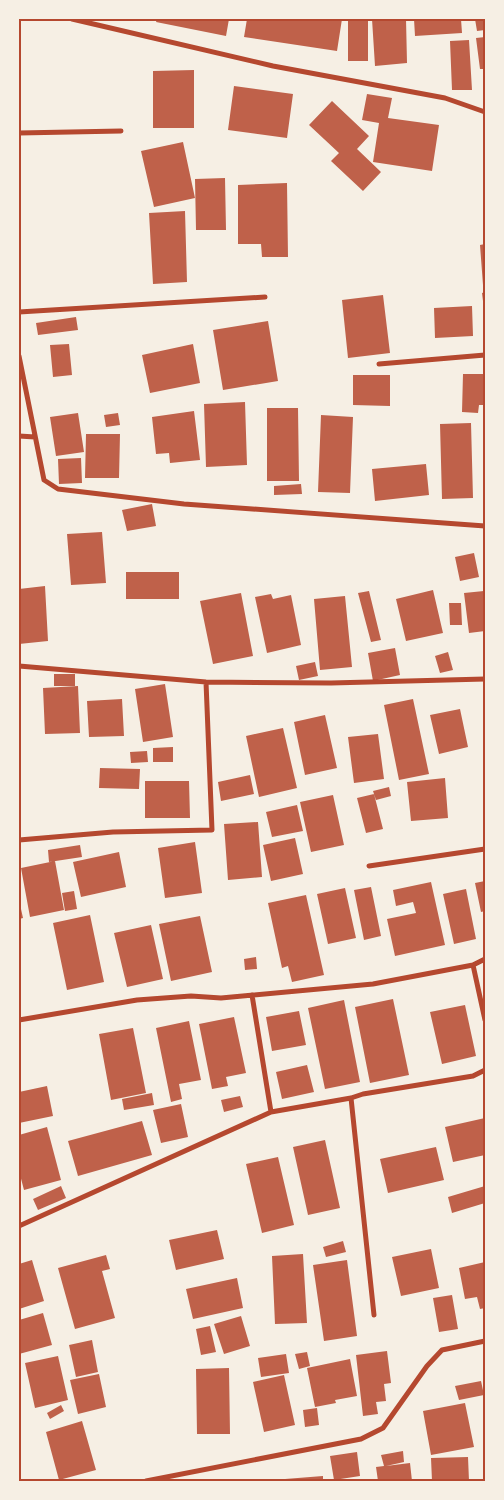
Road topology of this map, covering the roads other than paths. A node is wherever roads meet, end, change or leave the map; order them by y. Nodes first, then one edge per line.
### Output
1 (72, 19) edge
2 (485, 112) edge
3 (120, 132) dead end
4 (19, 133) edge
5 (265, 297) dead end
6 (19, 312) edge
7 (485, 355) edge
8 (19, 356) edge
9 (379, 364) dead end
10 (19, 436) edge
11 (35, 437) junction
12 (485, 526) edge
13 (19, 666) edge
14 (485, 679) edge
15 (206, 682) junction
16 (19, 840) edge
17 (485, 849) edge
18 (368, 866) dead end
19 (485, 959) edge
20 (473, 965) junction
21 (252, 995) junction
22 (19, 1020) edge
23 (485, 1020) edge
24 (485, 1070) edge
25 (351, 1098) junction
26 (271, 1112) junction
27 (19, 1226) edge
28 (374, 1315) dead end
29 (485, 1341) edge
30 (146, 1481) edge

1 - 2 street
3 - 4 street
5 - 6 street
7 - 9 street
8 - 11 street
10 - 11 street
11 - 12 street
13 - 15 street
14 - 15 street
15 - 16 street
17 - 18 street
19 - 20 street
20 - 21 street
20 - 23 street
21 - 22 street
21 - 26 street
24 - 25 street
25 - 26 street
25 - 28 street
26 - 27 street
29 - 30 street

